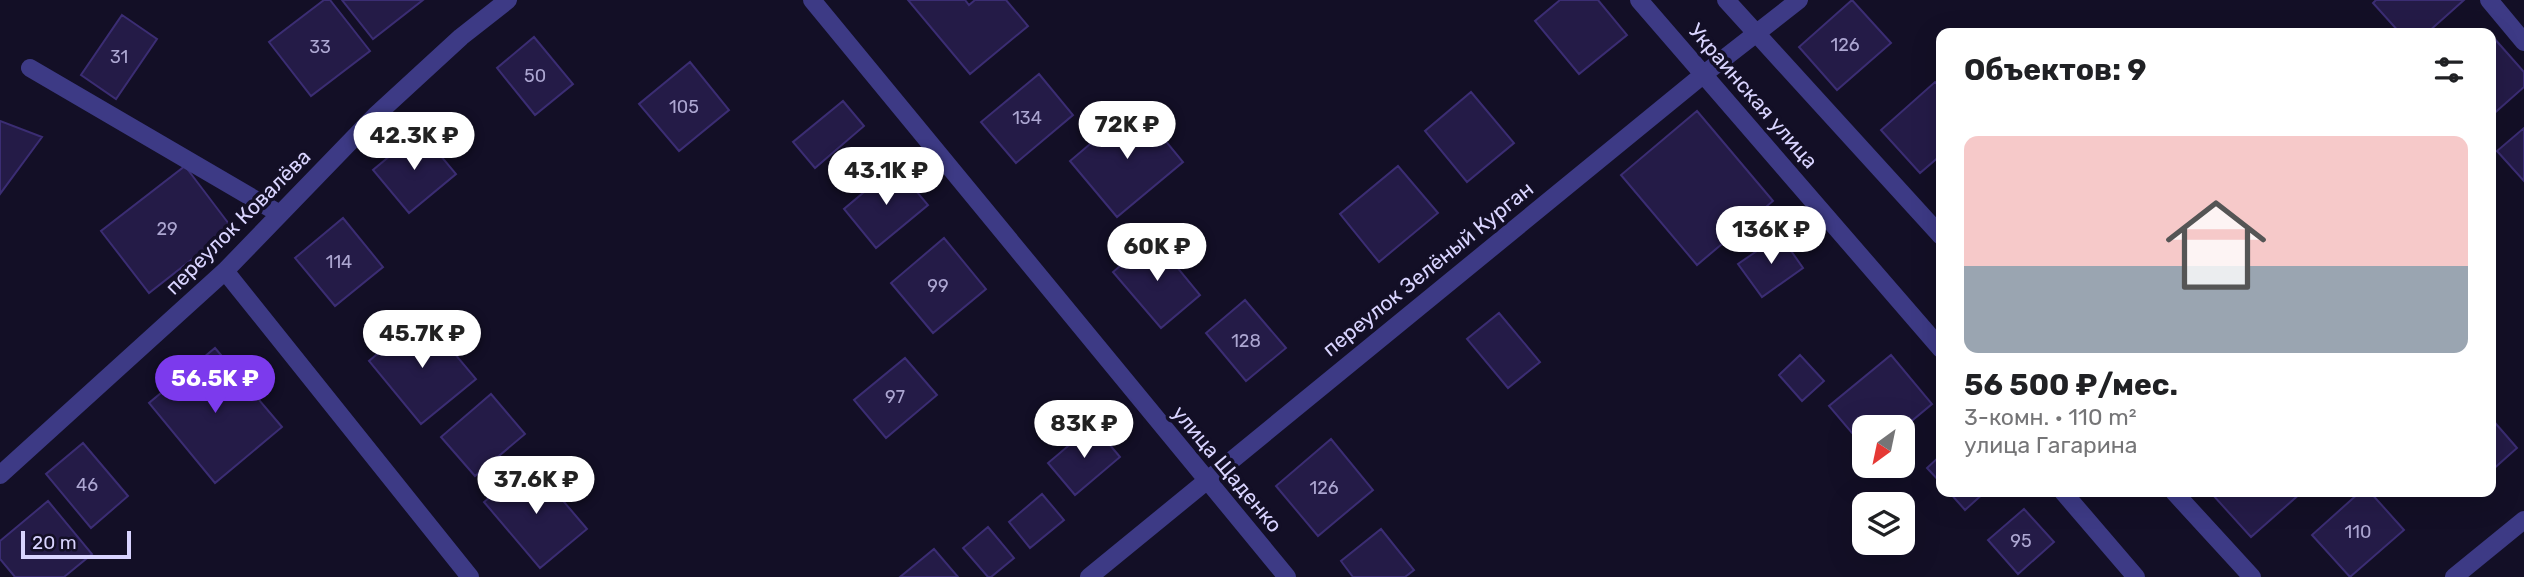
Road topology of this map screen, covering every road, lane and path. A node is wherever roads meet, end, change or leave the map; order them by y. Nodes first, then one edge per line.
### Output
1 (508, 0) edge
2 (812, 0) edge
3 (1639, 0) edge
4 (1726, 0) edge
5 (1799, 0) edge
6 (2488, 0) edge
7 (1756, 34) junction
8 (2524, 42) edge
9 (30, 68) dead end
10 (1704, 74) junction
11 (280, 214) junction
12 (1936, 231) edge
13 (225, 271) junction
14 (1936, 343) edge
15 (0, 475) edge
16 (1206, 480) junction
17 (2067, 497) edge
18 (2179, 497) edge
19 (2524, 520) edge
20 (470, 577) edge
21 (1089, 577) edge
22 (1287, 577) edge
23 (2136, 577) edge
24 (2252, 577) edge
25 (2454, 577) edge

1 - 11 street, переулок Ковалёва
2 - 16 street, улица Щаденко
3 - 10 street, Украинская улица
4 - 7 street, Украинская улица
5 - 7 street, переулок Зелёный Курган
6 - 8 street
7 - 10 street, переулок Зелёный Курган
7 - 12 street, Украинская улица
9 - 11 street
10 - 14 street, Украинская улица
10 - 16 street, переулок Зелёный Курган
11 - 13 street, переулок Ковалёва
13 - 15 street, переулок Ковалёва
13 - 20 street
16 - 21 street, переулок Зелёный Курган
16 - 22 street, улица Щаденко
17 - 23 street
18 - 24 street
19 - 25 street

